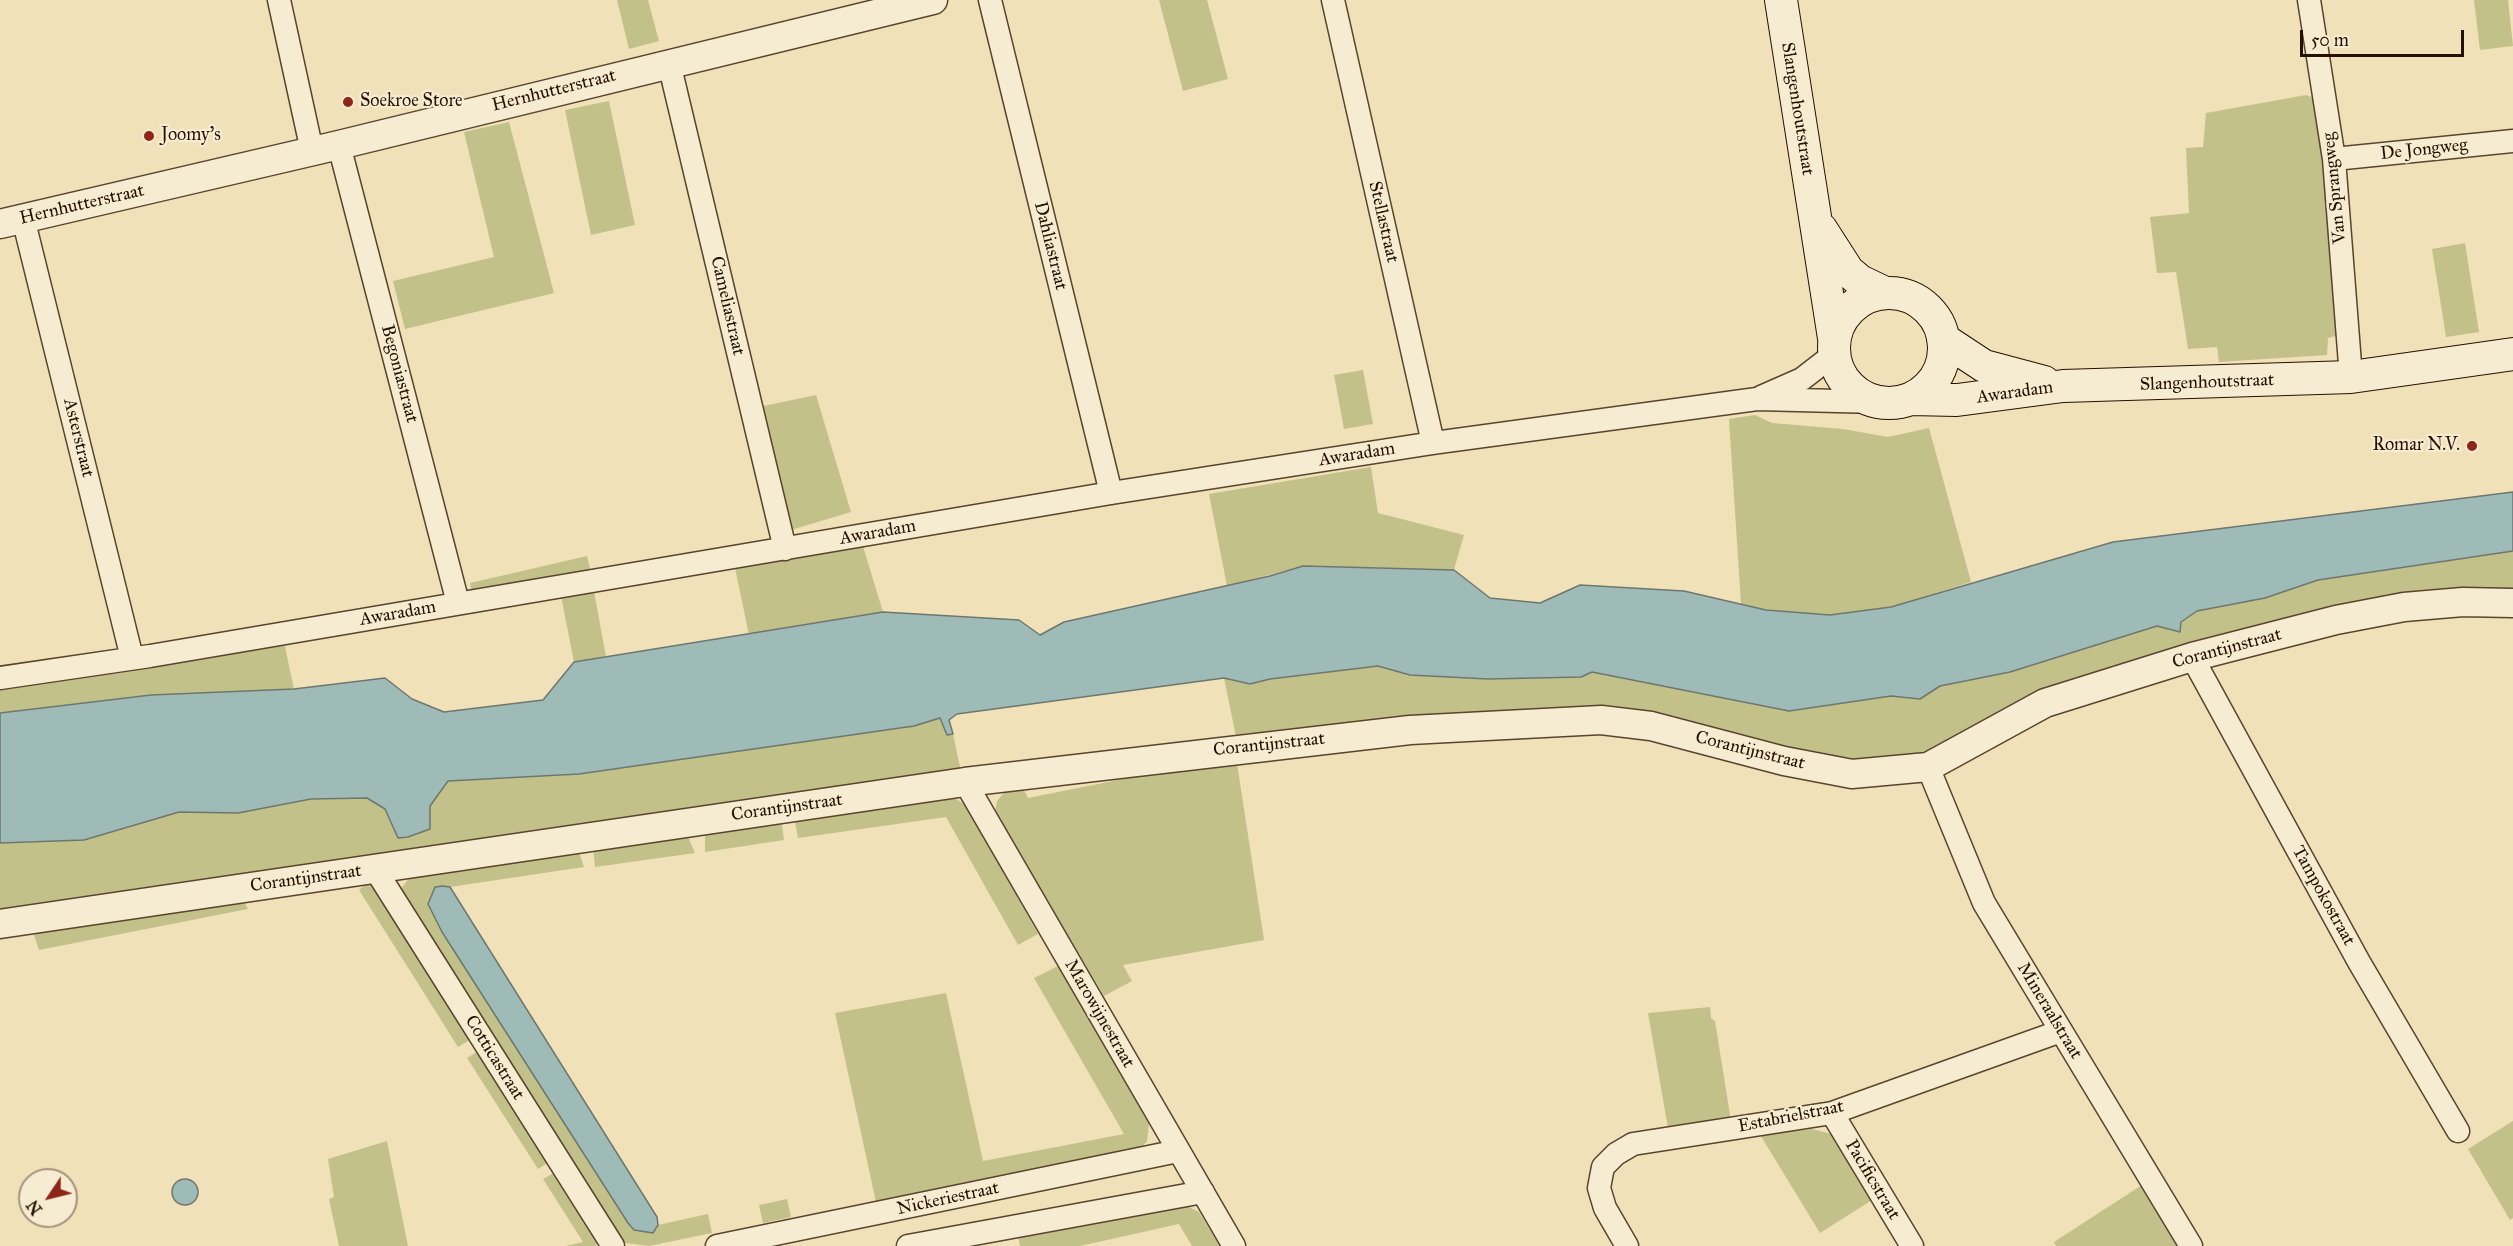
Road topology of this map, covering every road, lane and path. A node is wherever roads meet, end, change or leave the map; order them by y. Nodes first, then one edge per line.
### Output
1 (279, 0) edge
2 (933, 0) edge
3 (990, 0) edge
4 (1333, 0) edge
5 (1781, 0) edge
6 (2309, 0) edge
7 (669, 63) junction
8 (2513, 141) edge
9 (326, 148) junction
10 (2334, 159) junction
11 (1814, 218) junction
12 (12, 221) edge
13 (1883, 292) junction
14 (1943, 339) junction
15 (1834, 347) junction
16 (2513, 354) edge
17 (2351, 377) junction
18 (2063, 387) junction
19 (1757, 399) junction
20 (1910, 399) junction
21 (1878, 402) junction
22 (1433, 443) junction
23 (1111, 493) junction
24 (785, 549) junction
25 (458, 603) junction
26 (2513, 603) edge
27 (2192, 657) junction
28 (132, 658) junction
29 (0, 678) edge
30 (1928, 767) junction
31 (965, 782) junction
32 (375, 869) junction
33 (0, 924) edge
34 (2061, 1031) junction
35 (1832, 1113) junction
36 (2458, 1131) dead end
37 (1178, 1151) junction
38 (1203, 1192) junction
39 (614, 1246) edge
40 (717, 1246) edge
41 (908, 1246) edge
42 (1234, 1246) edge
43 (1627, 1246) edge
44 (1912, 1246) edge
45 (2191, 1246) edge

1 - 9 street, Begoniastraat
2 - 7 street, Hernhutterstraat
3 - 23 street, Dahliastraat
4 - 22 street, Stellastraat
5 - 11 main road, Slangenhoutstraat
6 - 10 street, Van Sprangweg
7 - 9 street, Hernhutterstraat
7 - 24 street, Cameliastraat
8 - 10 street, De Jongweg
9 - 12 street, Hernhutterstraat
9 - 25 street, Begoniastraat
10 - 17 street, Van Sprangweg
11 - 13 main road, Slangenhoutstraat
11 - 15 main road, Slangenhoutstraat
12 - 28 street, Asterstraat
13 - 14 main road
13 - 15 main road
14 - 18 main road, Awaradam
14 - 20 main road
15 - 19 street, Awaradam
15 - 21 main road
16 - 17 main road, Slangenhoutstraat
17 - 18 main road, Slangenhoutstraat
18 - 20 main road, Awaradam
19 - 21 street, Awaradam
19 - 22 street, Awaradam
20 - 21 main road
22 - 23 street, Awaradam
23 - 24 street, Awaradam
24 - 25 street, Awaradam
25 - 28 street, Awaradam
26 - 27 street, Corantijnstraat
27 - 30 street, Corantijnstraat
27 - 36 street, Tampokostraat
28 - 29 street, Awaradam
30 - 31 street, Corantijnstraat
30 - 34 street, Mineraalstraat
31 - 32 street, Corantijnstraat
31 - 37 street, Marowijnestraat
32 - 33 street, Corantijnstraat
32 - 39 street, Cotticastraat
34 - 35 street, Estabrielstraat
34 - 45 street, Mineraalstraat
35 - 43 street, Estabrielstraat
35 - 44 street, Pacificstraat
37 - 38 street, Marowijnestraat
37 - 40 street, Nickeriestraat
38 - 41 street, Nickeriestraat
38 - 42 street, Marowijnestraat

